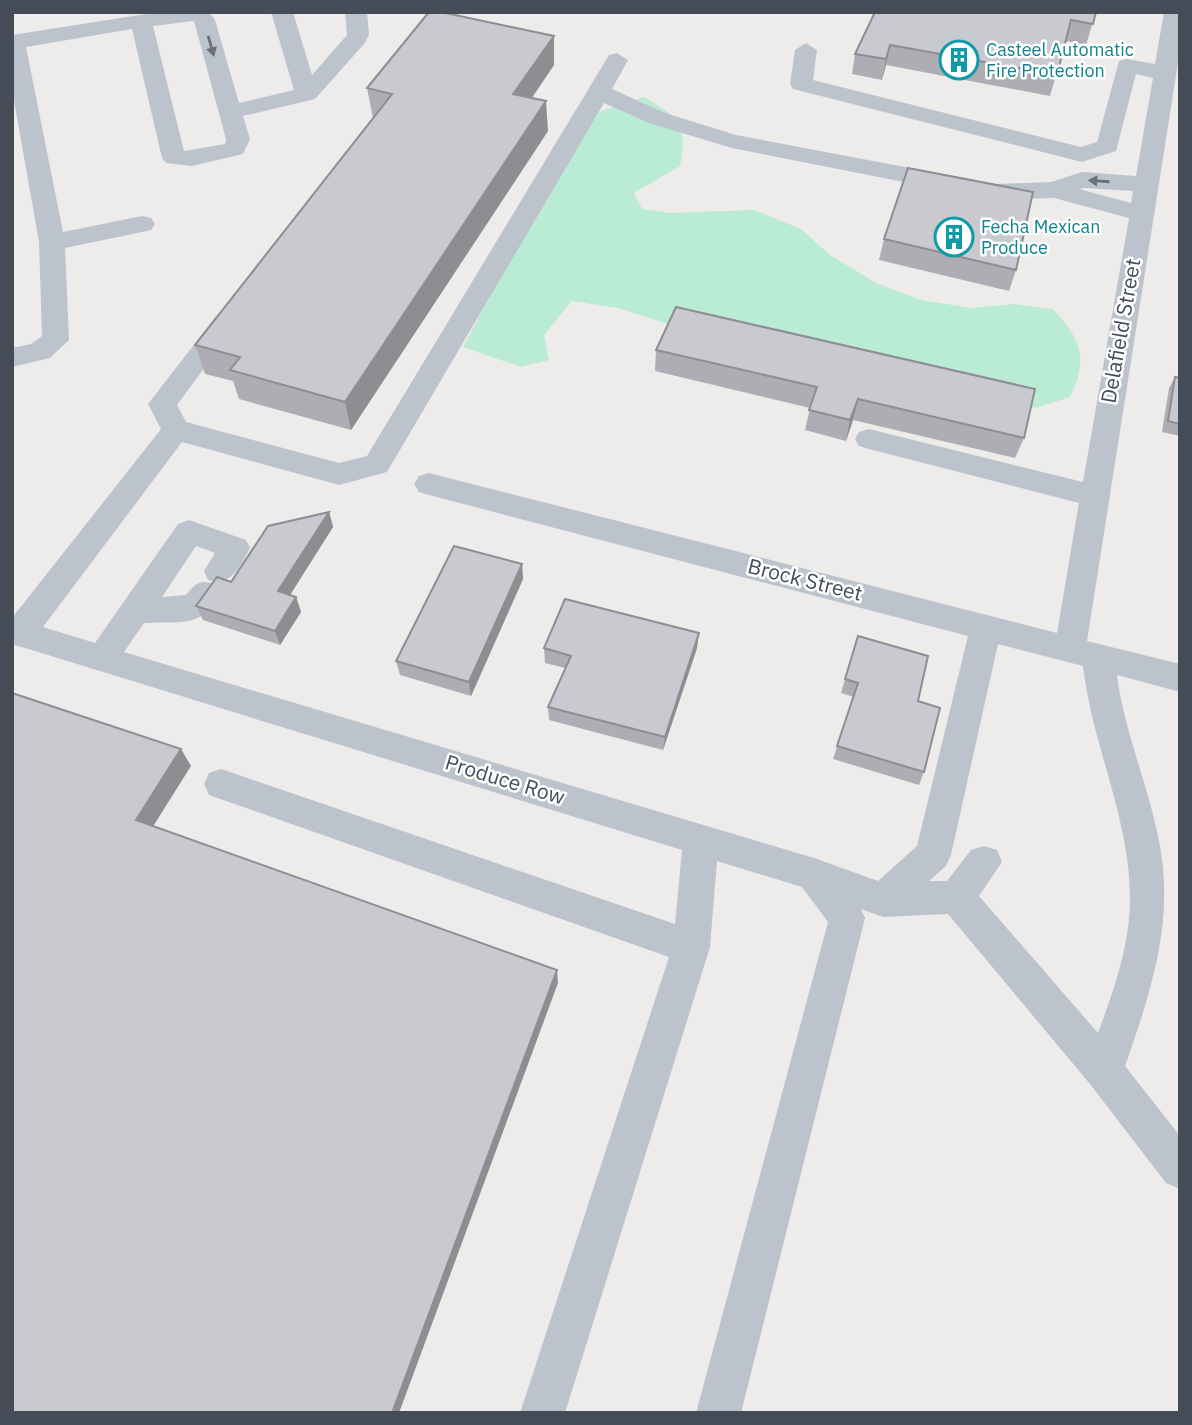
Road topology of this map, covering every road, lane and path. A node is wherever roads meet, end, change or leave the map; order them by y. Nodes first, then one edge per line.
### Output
1 (282, 12) edge
2 (356, 12) edge
3 (1175, 12) edge
4 (211, 15) edge
5 (141, 22) junction
6 (13, 42) edge
7 (806, 50) dead end
8 (617, 60) dead end
9 (1165, 73) junction
10 (599, 92) junction
11 (307, 94) junction
12 (230, 112) junction
13 (1146, 184) junction
14 (1054, 190) junction
15 (1141, 213) junction
16 (142, 224) dead end
17 (52, 242) junction
18 (238, 305) edge
19 (12, 358) edge
20 (176, 430) junction
21 (870, 439) dead end
22 (429, 484) dead end
23 (1094, 496) junction
24 (212, 582) joint
25 (134, 611) junction
26 (986, 626) junction
27 (16, 632) edge
28 (1084, 653) junction
29 (103, 657) junction
30 (1180, 678) edge
31 (221, 784) dead end
32 (701, 841) junction
33 (984, 862) dead end
34 (814, 874) junction
35 (956, 897) junction
36 (883, 900) junction
37 (691, 947) junction
38 (1104, 1070) junction
39 (1180, 1169) edge
40 (542, 1413) edge
41 (718, 1413) edge

1 - 11 street
2 - 11 street
3 - 9 street, Delafield Street
4 - 5 street
4 -> 12 street
5 - 6 street
5 - 12 street
6 - 17 street
7 - 9 street
8 - 10 street
9 - 13 street, Delafield Street
10 - 14 street
10 - 20 street
11 - 12 street
13 -> 14 street
13 - 15 street, Delafield Street
14 - 15 street
15 - 23 street, Delafield Street
16 - 17 street
17 - 19 street
18 - 20 street
20 - 27 street
21 - 23 street
22 - 26 street, Brock Street
23 - 28 street, Delafield Street
24 - 25 street
24 - 25 lane
25 - 29 lane
26 - 28 street, Brock Street
26 - 36 street
27 - 29 street, Produce Row
28 - 30 street, Brock Street
28 - 38 street, Delafield Street
29 - 32 street, Produce Row
31 - 37 street
32 - 34 street, Produce Row
32 - 37 street
33 - 35 street
34 - 36 street, Produce Row
34 - 41 street
35 - 36 street, Produce Row
35 - 38 street
37 - 40 street
38 - 39 street

